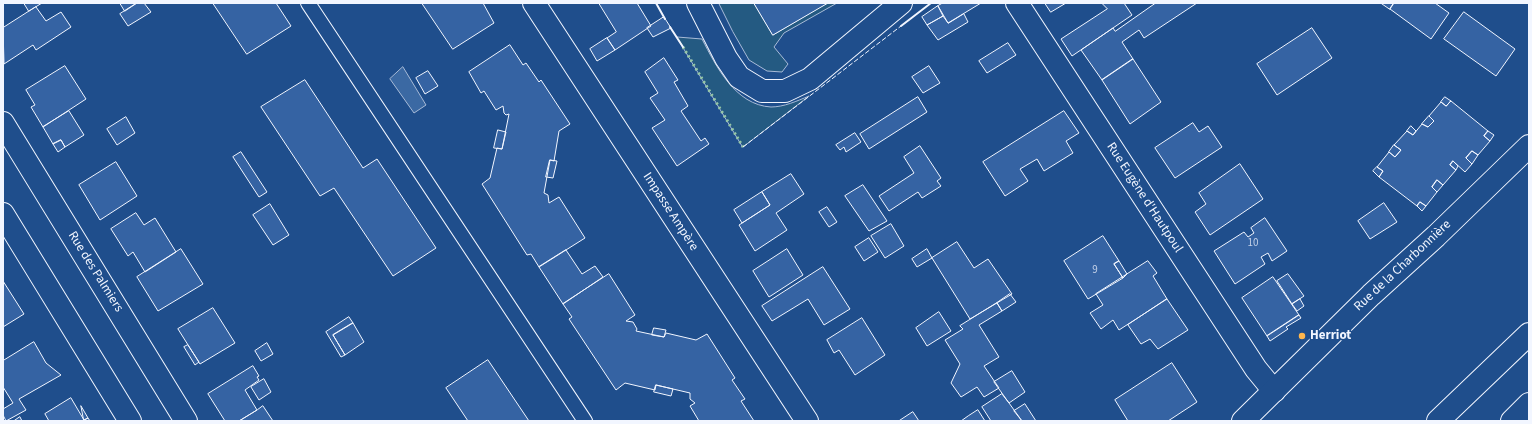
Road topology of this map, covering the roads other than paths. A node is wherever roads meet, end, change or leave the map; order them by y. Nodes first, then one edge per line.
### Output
1 (308, 3) edge
2 (534, 3) edge
3 (698, 3) edge
4 (901, 3) edge
5 (1017, 3) edge
6 (3, 123) edge
7 (1529, 146) edge
8 (3, 214) edge
9 (1529, 334) edge
10 (1274, 391) junction
11 (1529, 404) edge
12 (130, 421) edge
13 (186, 421) edge
14 (585, 421) edge
15 (807, 421) edge
16 (1243, 421) edge
17 (1438, 421) edge
18 (1512, 421) edge

1 - 14 lane
2 - 15 main road, Impasse Ampère
3 - 4 main road
5 - 10 main road, Rue Eugène d'Hautpoul
6 - 13 main road, Rue des Palmiers
7 - 10 main road, Rue de la Charbonnière
8 - 12 main road
9 - 17 main road
10 - 16 main road, Rue de la Charbonnière
11 - 18 main road

